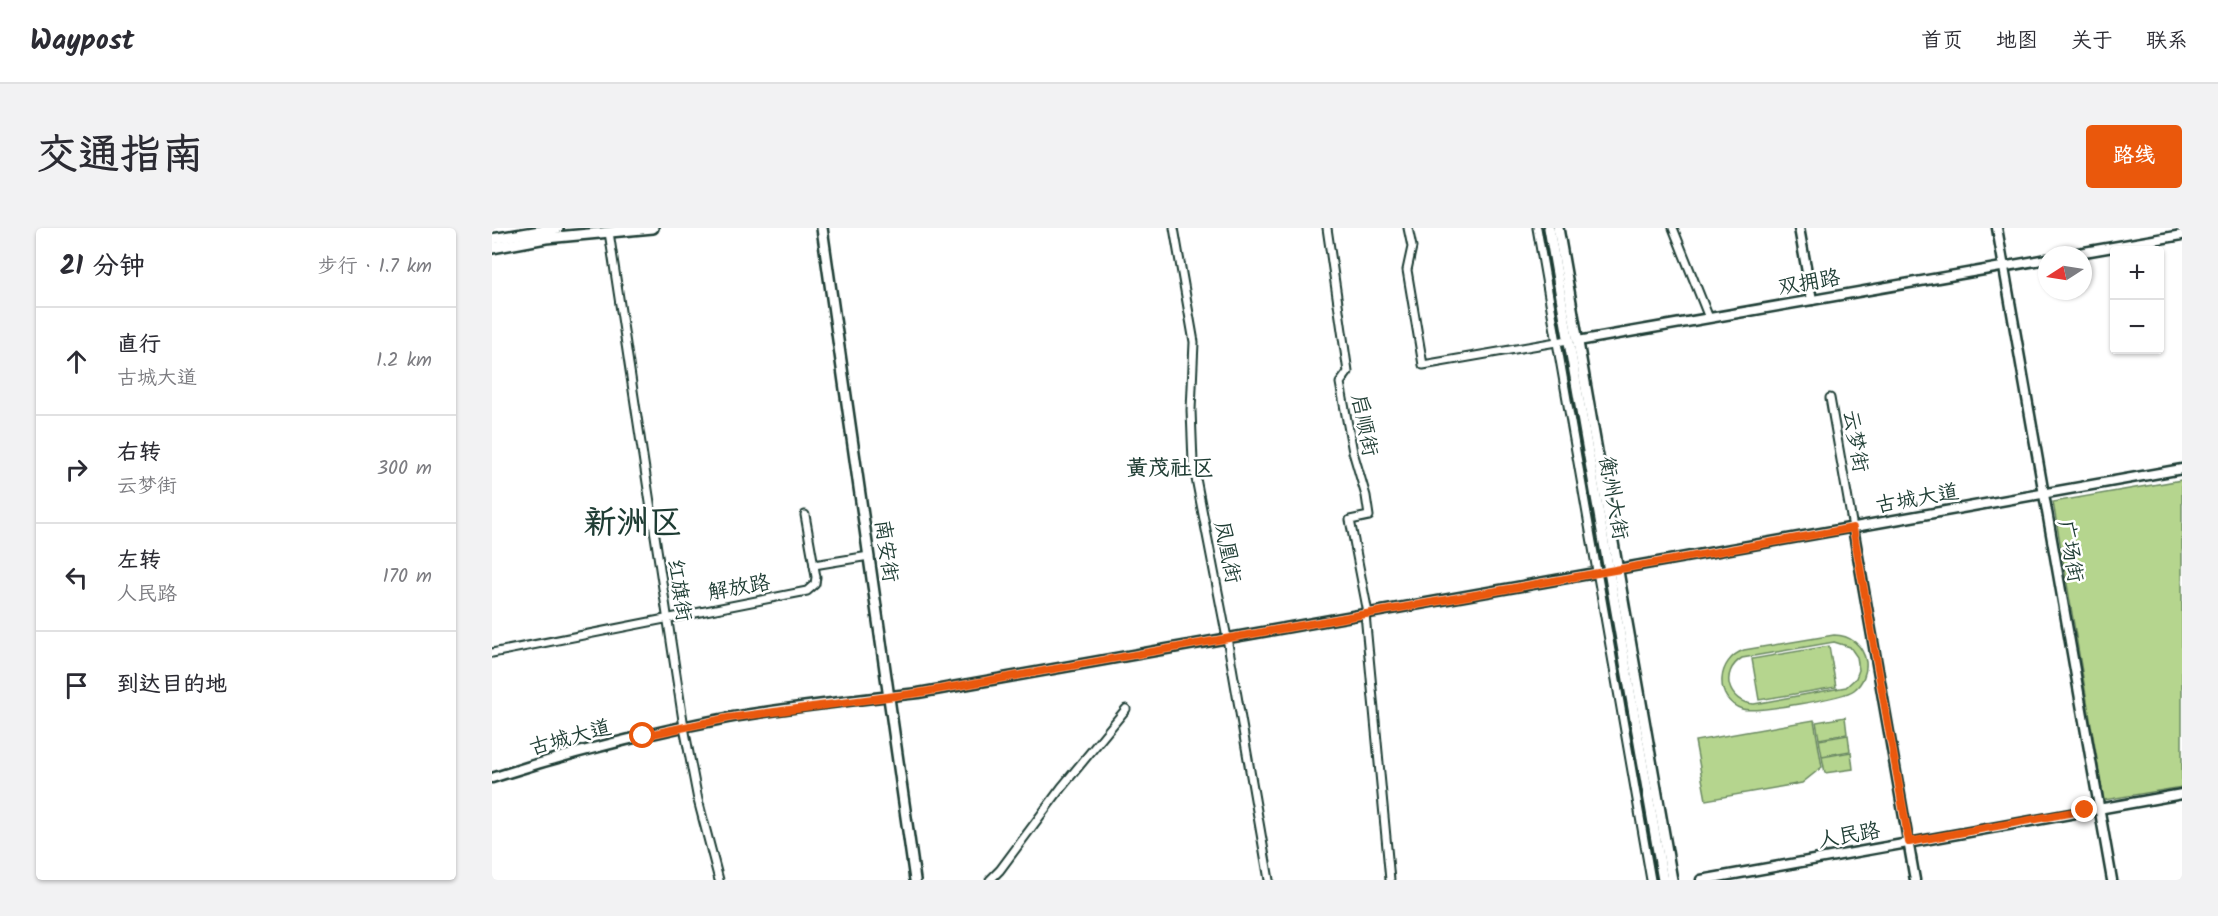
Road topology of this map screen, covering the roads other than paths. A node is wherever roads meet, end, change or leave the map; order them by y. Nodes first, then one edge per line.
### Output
1 (558, 228) edge
2 (653, 228) edge
3 (822, 228) edge
4 (1174, 228) edge
5 (1327, 228) edge
6 (1408, 228) edge
7 (1537, 228) edge
8 (1549, 228) edge
9 (1558, 228) edge
10 (1673, 228) edge
11 (1799, 228) edge
12 (1997, 228) edge
13 (502, 232) edge
14 (609, 232) junction
15 (2182, 235) edge
16 (492, 239) edge
17 (492, 248) edge
18 (2092, 251) edge
19 (2038, 260) edge
20 (2004, 266) junction
21 (1812, 300) junction
22 (1708, 318) junction
23 (1573, 341) junction
24 (1557, 342) junction
25 (1830, 398) dead end
26 (2182, 470) edge
27 (2043, 494) junction
28 (805, 515) dead end
29 (1853, 528) junction
30 (869, 556) junction
31 (814, 565) junction
32 (1613, 570) junction
33 (1597, 573) junction
34 (1367, 613) junction
35 (667, 617) junction
36 (1227, 638) junction
37 (492, 653) edge
38 (889, 696) junction
39 (1125, 709) dead end
40 (684, 727) junction
41 (492, 778) edge
42 (2182, 794) edge
43 (2099, 808) junction
44 (1909, 842) junction
45 (718, 880) edge
46 (915, 880) edge
47 (990, 880) edge
48 (1269, 880) edge
49 (1390, 880) edge
50 (1651, 880) edge
51 (1663, 880) edge
52 (1672, 880) edge
53 (1701, 880) edge
54 (1916, 880) edge
55 (2112, 880) edge

1 - 13 main road
2 - 14 main road
3 - 30 main road, 南安街
4 - 36 street, 凤凰街
5 - 34 street, 启顺街
6 - 24 street, 双拥路
7 - 24 street
8 - 23 main road, 衡州大街
9 - 23 main road, 衡州大街
10 - 22 street
11 - 21 street
12 - 20 street, 广场街
13 - 16 main road
14 - 17 main road
14 - 35 street, 红旗街
15 - 18 street
19 - 20 street, 双拥路
20 - 21 street, 双拥路
20 - 27 street, 广场街
21 - 22 street, 双拥路
22 - 23 street, 双拥路
23 - 24 street, 双拥路
23 - 32 main road, 衡州大街
24 - 33 street
25 - 29 street, 云梦街
26 - 27 street, 古城大道
27 - 29 street, 古城大道
27 - 43 street, 广场街
28 - 31 street, 解放路
29 - 32 street, 古城大道
29 - 44 street, 云梦街
30 - 31 street
30 - 38 main road, 南安街
31 - 35 street, 解放路
32 - 33 street, 古城大道
32 - 51 main road, 衡州大街
32 - 52 main road, 衡州大街
33 - 34 street, 古城大道
33 - 50 street
34 - 36 street, 古城大道
34 - 49 street, 启顺街
35 - 37 street, 解放路
35 - 40 street, 红旗街
36 - 38 street, 古城大道
36 - 48 street, 凤凰街
38 - 40 street, 古城大道
38 - 46 main road, 南安街
39 - 47 street
40 - 41 street, 古城大道
40 - 45 street, 红旗街
42 - 43 street, 人民路
43 - 44 street, 人民路
43 - 55 street, 广场街
44 - 53 street, 人民路
44 - 54 street, 云梦街

